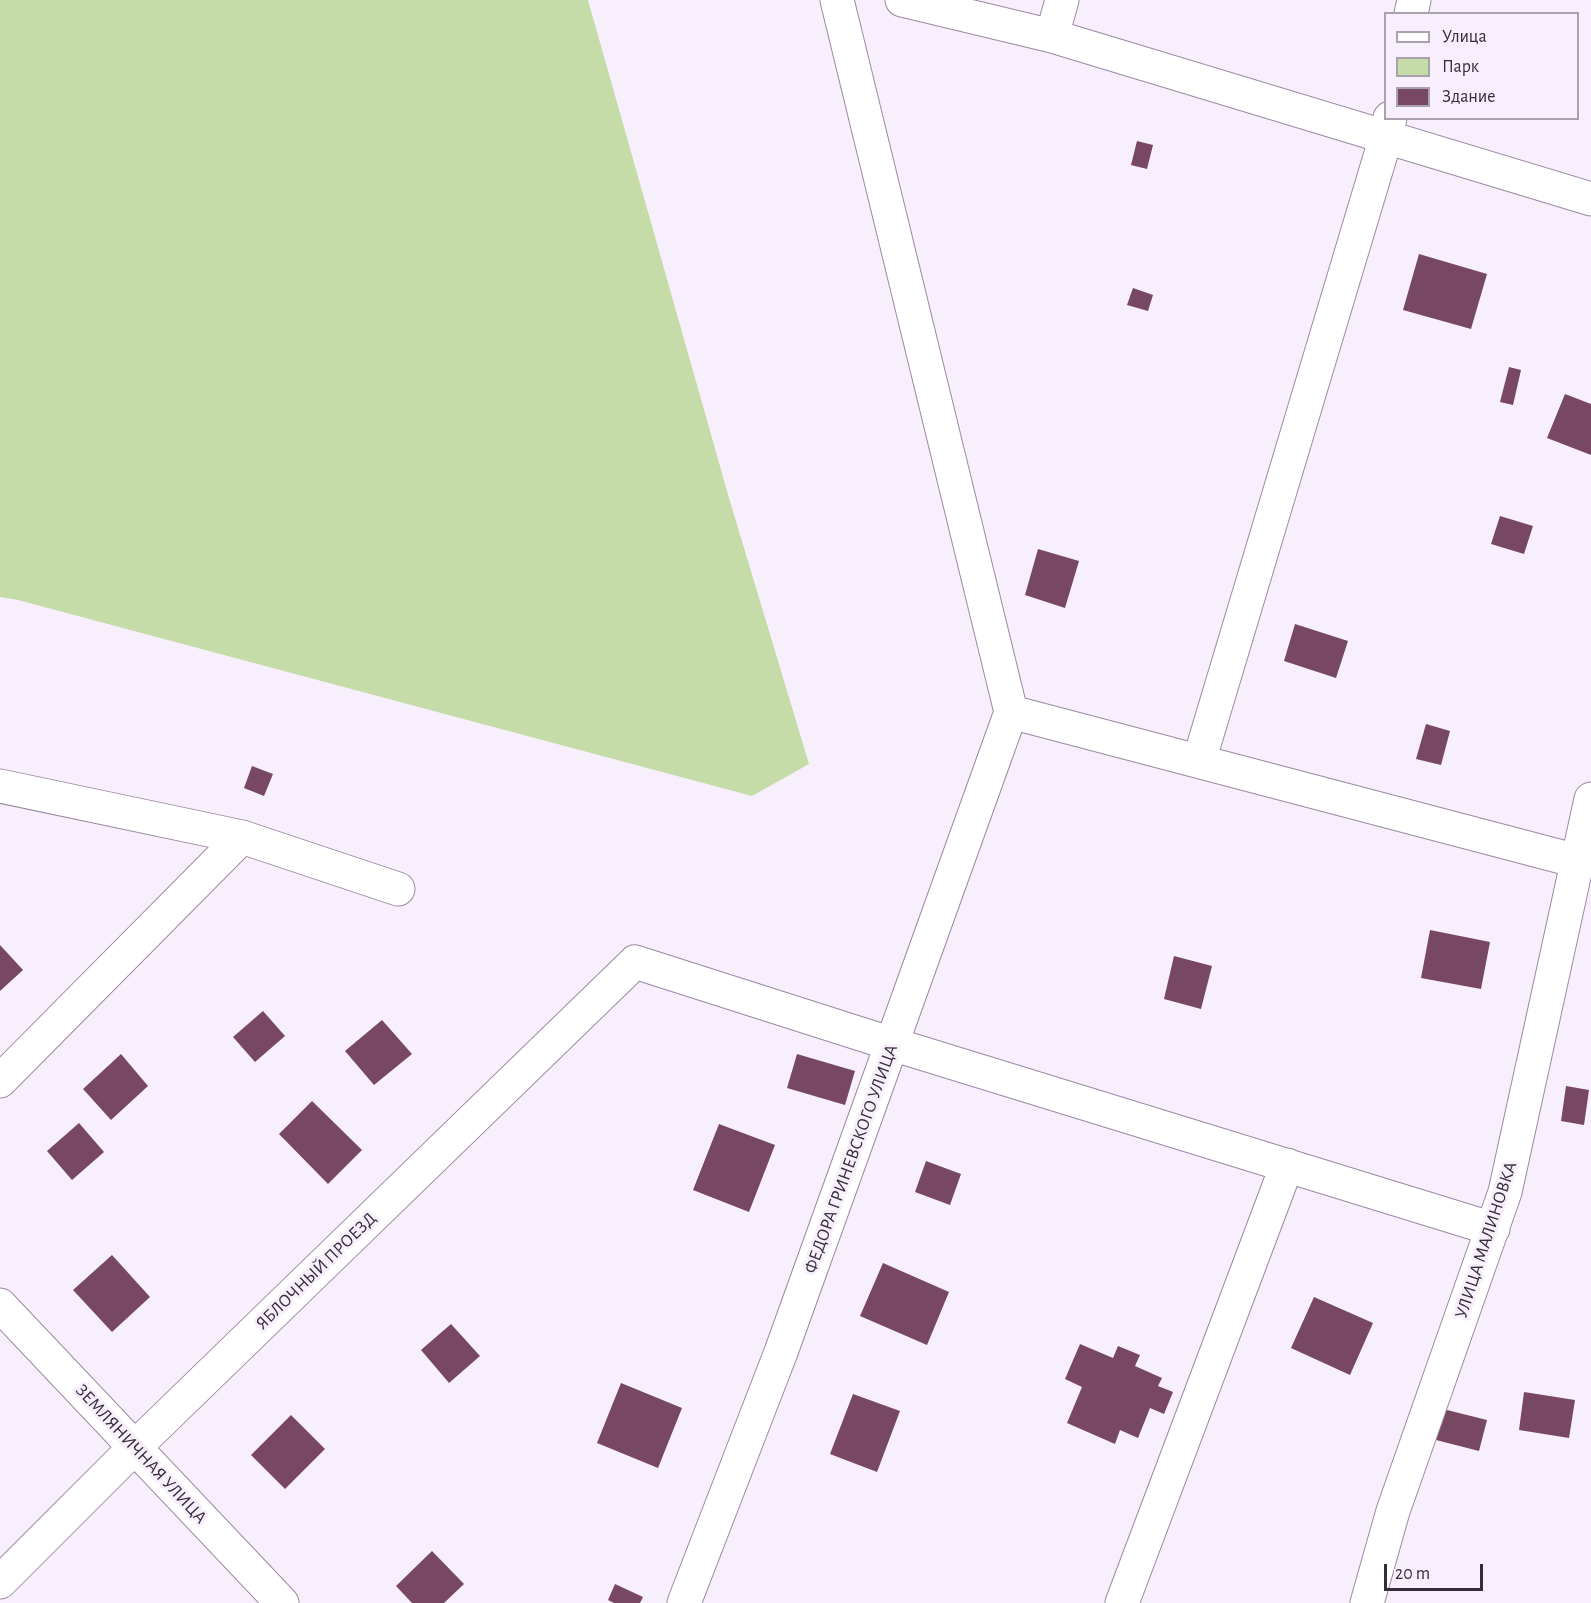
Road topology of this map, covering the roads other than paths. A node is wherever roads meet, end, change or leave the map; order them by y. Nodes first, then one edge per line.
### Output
1 (837, 0) edge
2 (902, 0) edge
3 (1062, 0) edge
4 (1052, 36) junction
5 (1388, 128) edge
6 (1591, 199) edge
7 (1011, 712) junction
8 (1199, 761) junction
9 (0, 786) edge
10 (1591, 799) edge
11 (242, 837) junction
12 (1577, 861) junction
13 (398, 889) dead end
14 (892, 1044) junction
15 (0, 1082) edge
16 (1287, 1165) junction
17 (1493, 1229) junction
18 (0, 1305) edge
19 (134, 1448) junction
20 (0, 1582) edge
21 (282, 1603) edge
22 (684, 1603) edge
23 (1122, 1603) edge
24 (1367, 1603) edge

1 - 7 street
2 - 4 street
3 - 4 street
4 - 5 street
5 - 6 street
5 - 8 street
7 - 8 street
7 - 14 street, ФЕДОРА ГРИНЕВСКОГО УЛИЦА
8 - 12 street
9 - 11 street
10 - 12 street, УЛИЦА МАЛИНОВКА
11 - 13 street
11 - 15 street
12 - 17 street, УЛИЦА МАЛИНОВКА
14 - 16 street
14 - 19 street, ЯБЛОЧНЫЙ ПРОЕЗД
14 - 22 street, ФЕДОРА ГРИНЕВСКОГО УЛИЦА
16 - 17 street
16 - 23 street
17 - 24 street, УЛИЦА МАЛИНОВКА
18 - 19 street, ЗЕМЛЯНИЧНАЯ УЛИЦА
19 - 20 street, ЯБЛОЧНЫЙ ПРОЕЗД
19 - 21 street, ЗЕМЛЯНИЧНАЯ УЛИЦА

